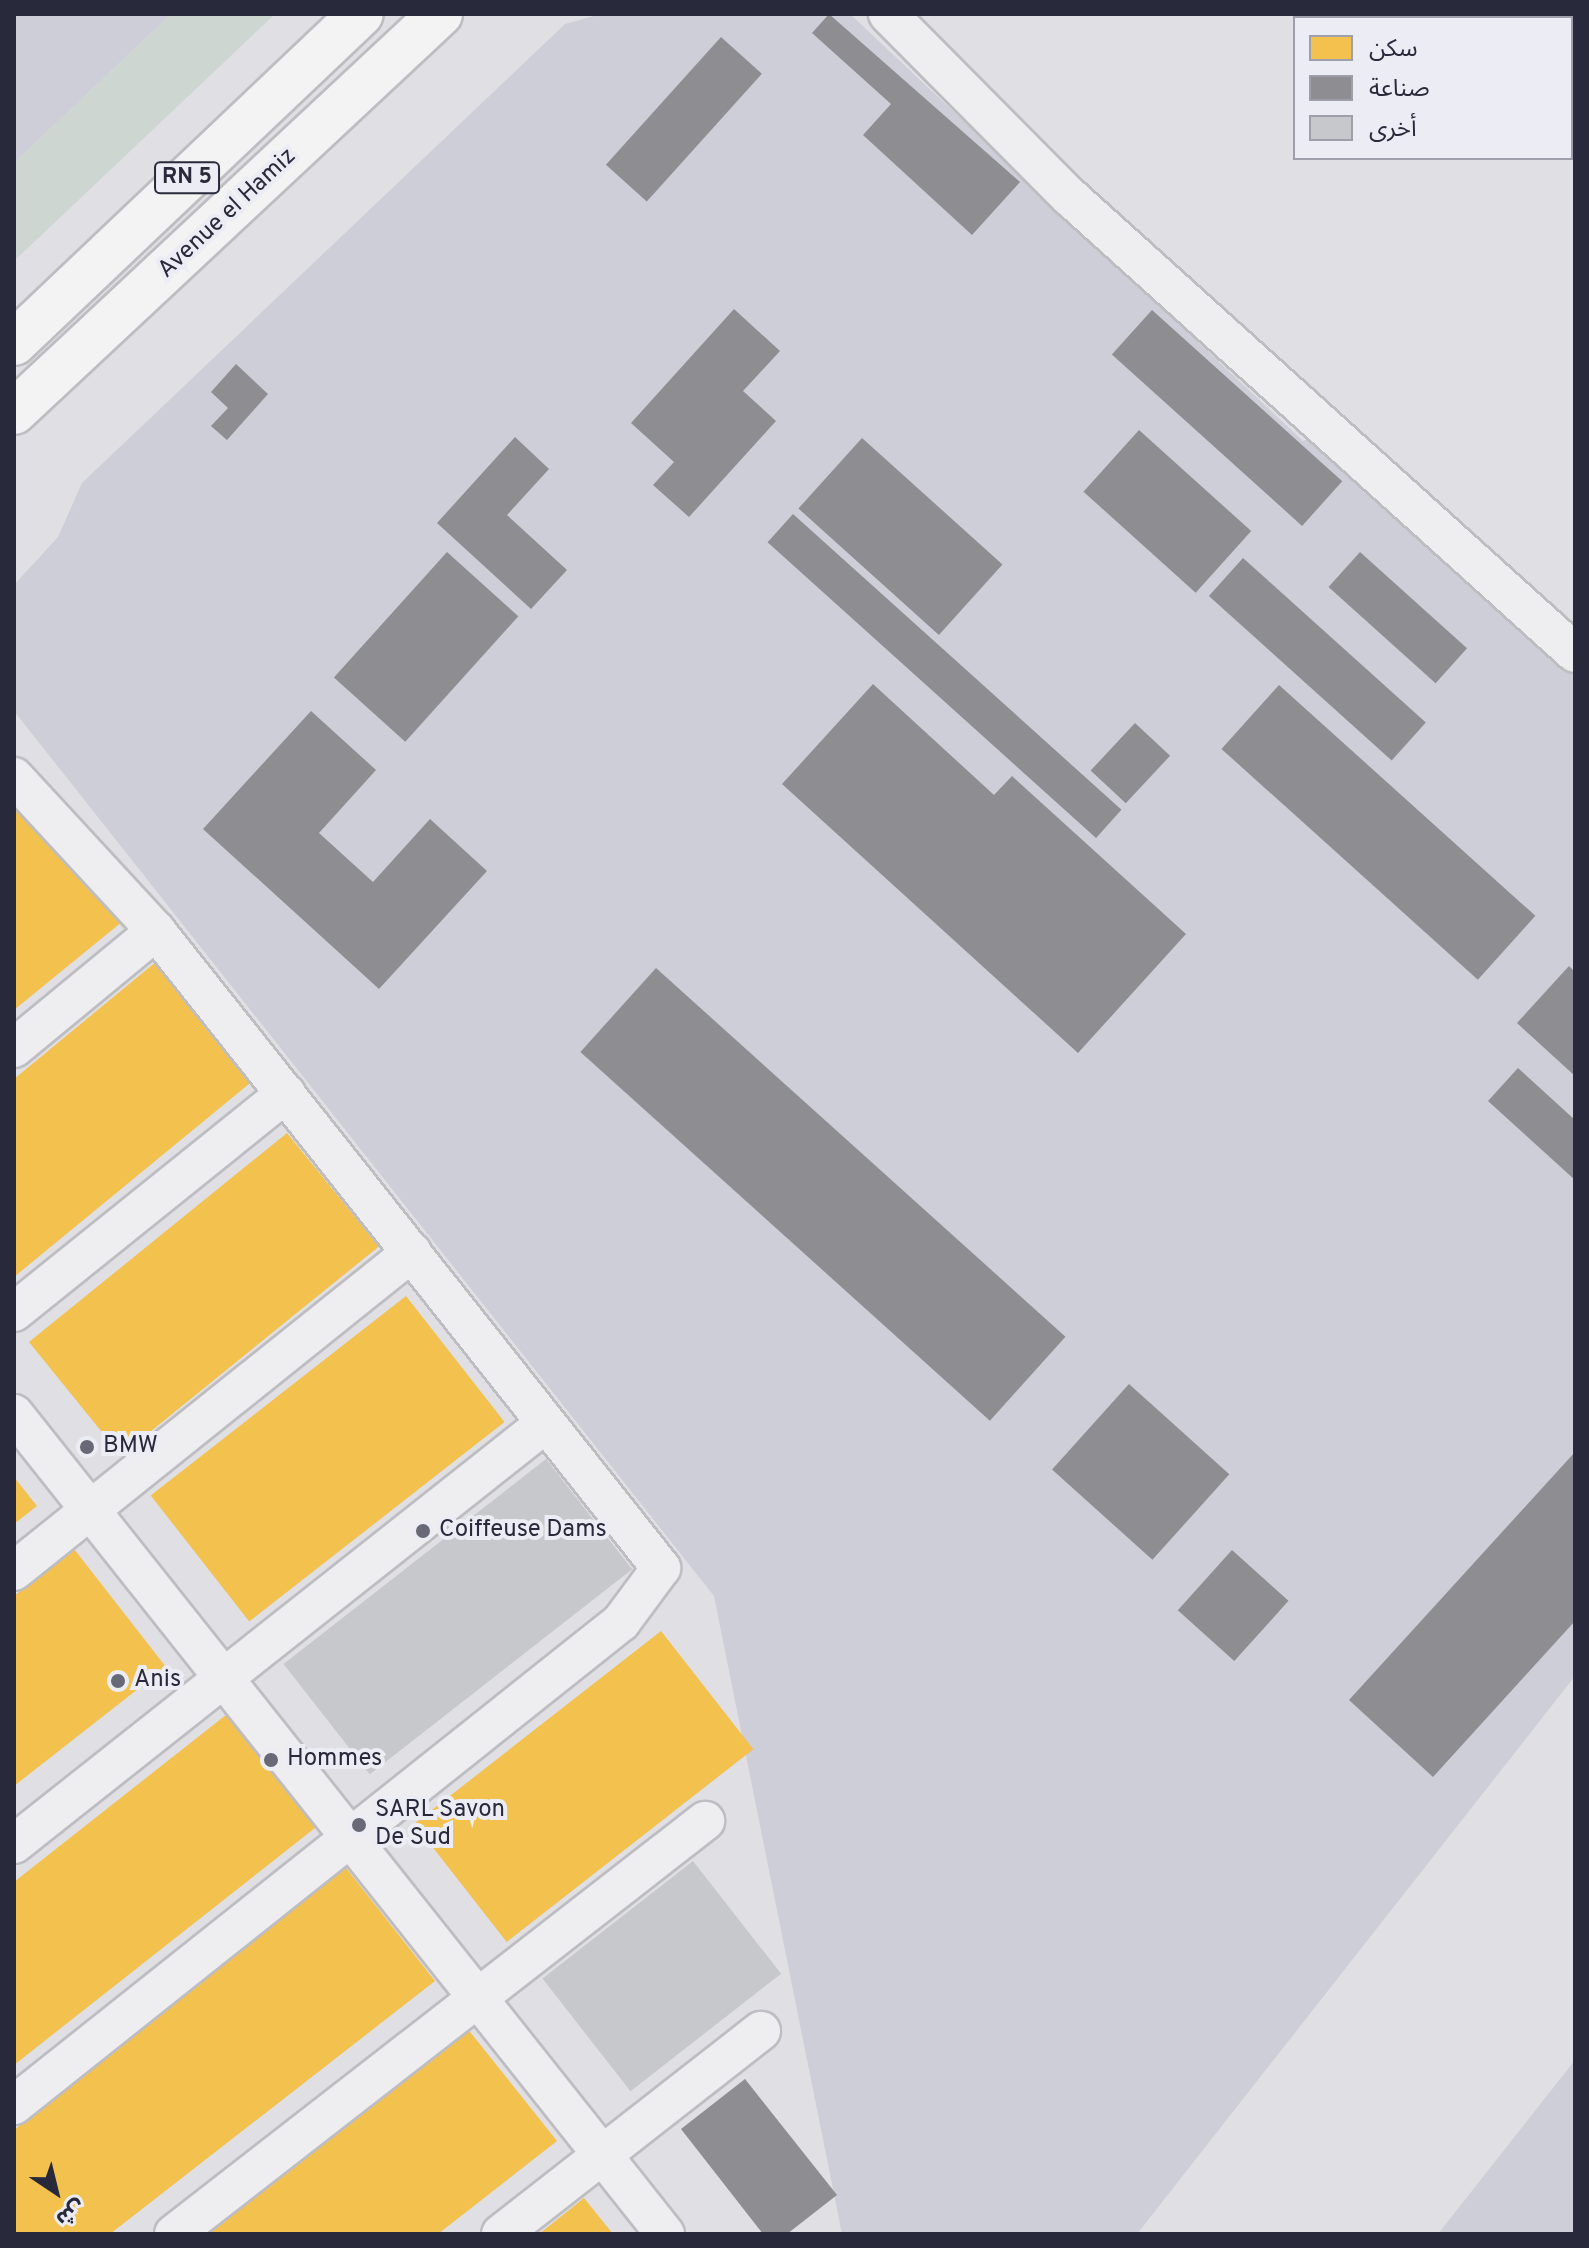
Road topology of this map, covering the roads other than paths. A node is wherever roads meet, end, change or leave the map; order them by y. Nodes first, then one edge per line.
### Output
1 (361, 14) edge
2 (440, 14) edge
3 (467, 14) edge
4 (888, 14) edge
5 (373, 78) junction
6 (14, 343) edge
7 (14, 412) edge
8 (1575, 653) edge
9 (14, 777) edge
10 (156, 931) junction
11 (14, 1048) edge
12 (286, 1093) junction
13 (412, 1252) junction
14 (14, 1312) edge
15 (14, 1414) edge
16 (546, 1423) junction
17 (92, 1509) junction
18 (14, 1571) edge
19 (227, 1675) junction
20 (705, 1821) dead end
21 (354, 1834) junction
22 (14, 1844) edge
23 (480, 1997) junction
24 (761, 2031) dead end
25 (14, 2105) edge
26 (603, 2154) junction
27 (174, 2234) edge
28 (501, 2234) edge
29 (665, 2234) edge

1 - 6 highway, RN 5
2 - 5 highway, Avenue el Hamiz / RN 5
3 - 5 highway
4 - 8 street
5 - 7 highway, Avenue el Hamiz / RN 5
9 - 10 street
10 - 11 street
10 - 12 street
12 - 13 street
12 - 14 street
13 - 16 street
13 - 17 street
15 - 17 street
16 - 19 street
16 - 21 street
17 - 18 street
17 - 19 street
19 - 21 street
19 - 22 street
20 - 23 street
21 - 23 street
21 - 25 street
23 - 26 street
23 - 27 street
24 - 26 street
26 - 28 street
26 - 29 street

